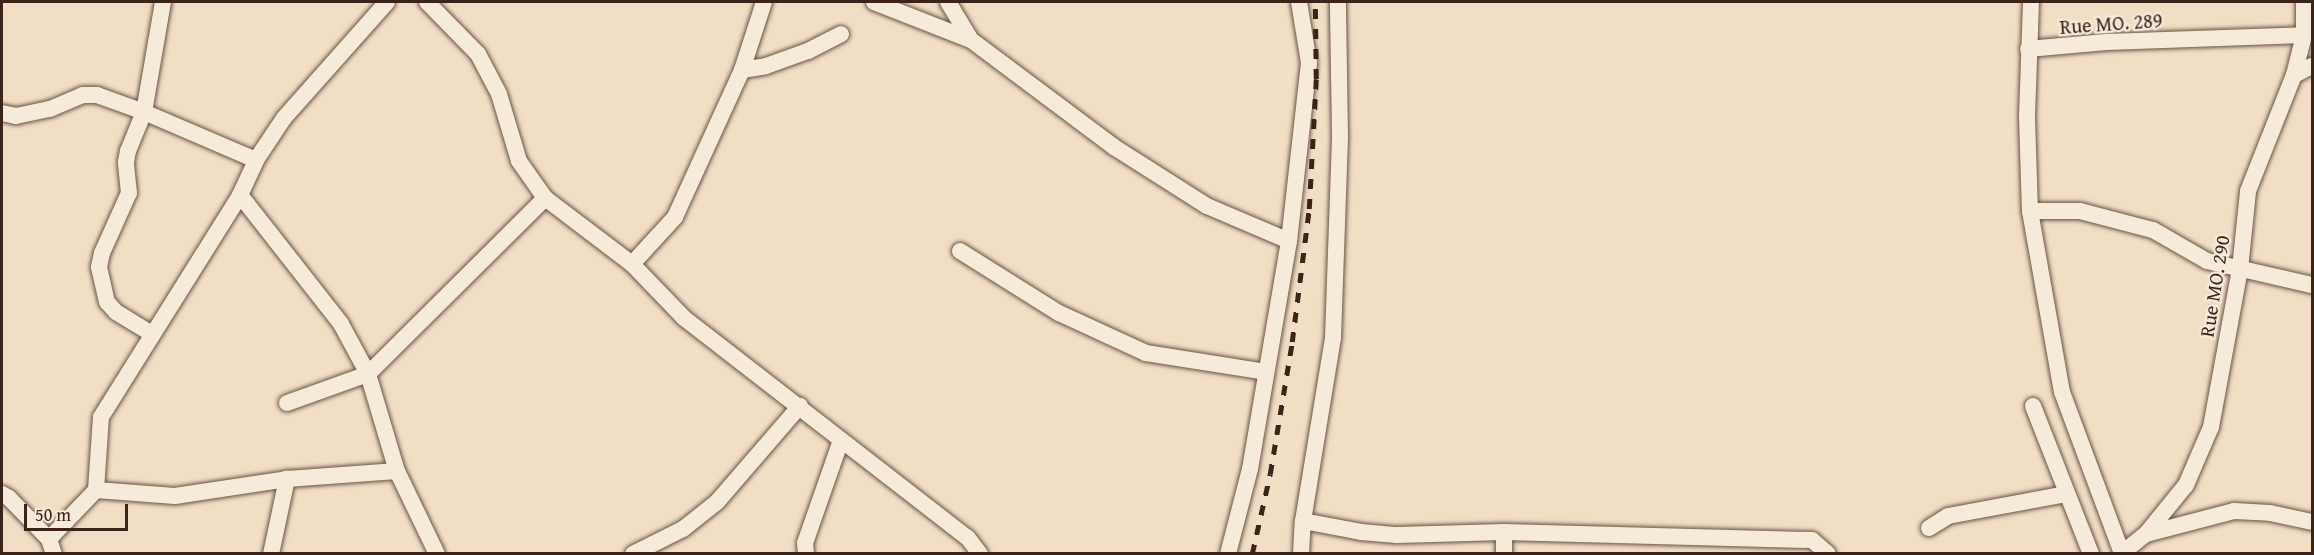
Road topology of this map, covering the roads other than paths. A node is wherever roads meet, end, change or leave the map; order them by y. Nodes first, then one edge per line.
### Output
1 (163, 2) edge
2 (387, 2) edge
3 (427, 2) edge
4 (765, 2) edge
5 (874, 2) edge
6 (948, 2) edge
7 (1299, 2) edge
8 (1338, 2) edge
9 (2031, 2) edge
10 (2304, 2) edge
11 (841, 34) dead end
12 (2304, 35) junction
13 (971, 39) junction
14 (2028, 50) junction
15 (2313, 66) edge
16 (742, 70) junction
17 (2294, 75) junction
18 (144, 112) junction
19 (2, 113) edge
20 (256, 160) junction
21 (240, 195) junction
22 (544, 198) junction
23 (2030, 211) junction
24 (1289, 241) junction
25 (960, 251) dead end
26 (632, 264) junction
27 (2240, 269) junction
28 (2313, 285) edge
29 (152, 334) junction
30 (1266, 372) junction
31 (368, 374) junction
32 (287, 404) dead end
33 (800, 406) junction
34 (2033, 406) dead end
35 (841, 440) junction
36 (397, 471) junction
37 (287, 479) junction
38 (96, 490) junction
39 (2, 494) edge
40 (2067, 494) junction
41 (1303, 521) junction
42 (2313, 522) edge
43 (1929, 528) dead end
44 (1504, 532) junction
45 (2146, 534) junction
46 (51, 546) edge
47 (1755, 546) edge
48 (2121, 553) edge
49 (271, 554) edge
50 (437, 554) edge
51 (633, 554) edge
52 (806, 554) edge
53 (980, 554) edge
54 (1228, 554) edge
55 (1301, 554) edge
56 (1504, 554) edge
57 (1828, 554) edge
58 (2091, 554) edge

1 - 18 street
2 - 20 street
3 - 22 street
4 - 16 street
5 - 13 street
6 - 13 street
7 - 24 street
8 - 41 street
9 - 14 street
10 - 12 street, Rue MO. 290
11 - 16 street
12 - 14 street, Rue MO. 289
12 - 17 street, Rue MO. 290
13 - 24 street
14 - 23 street
15 - 17 street
16 - 26 street
17 - 27 street, Rue MO. 290
18 - 19 street
18 - 20 street
18 - 29 street
20 - 21 street
21 - 29 street
21 - 31 street
22 - 26 street
22 - 31 street
23 - 27 street
23 - 48 street
24 - 30 street
25 - 30 street
26 - 33 street
27 - 28 street
27 - 45 street, Rue MO. 290
29 - 38 street
30 - 54 street
31 - 32 street
31 - 36 street
33 - 35 street
33 - 51 street
34 - 40 street
35 - 52 street
35 - 53 street
36 - 37 street
36 - 50 street
37 - 38 street
37 - 49 street
38 - 46 street
39 - 46 street
40 - 43 street
40 - 58 street
41 - 44 street
41 - 55 street
42 - 45 street
44 - 47 street
44 - 56 street
45 - 48 street, Rue MO. 290
47 - 57 street

